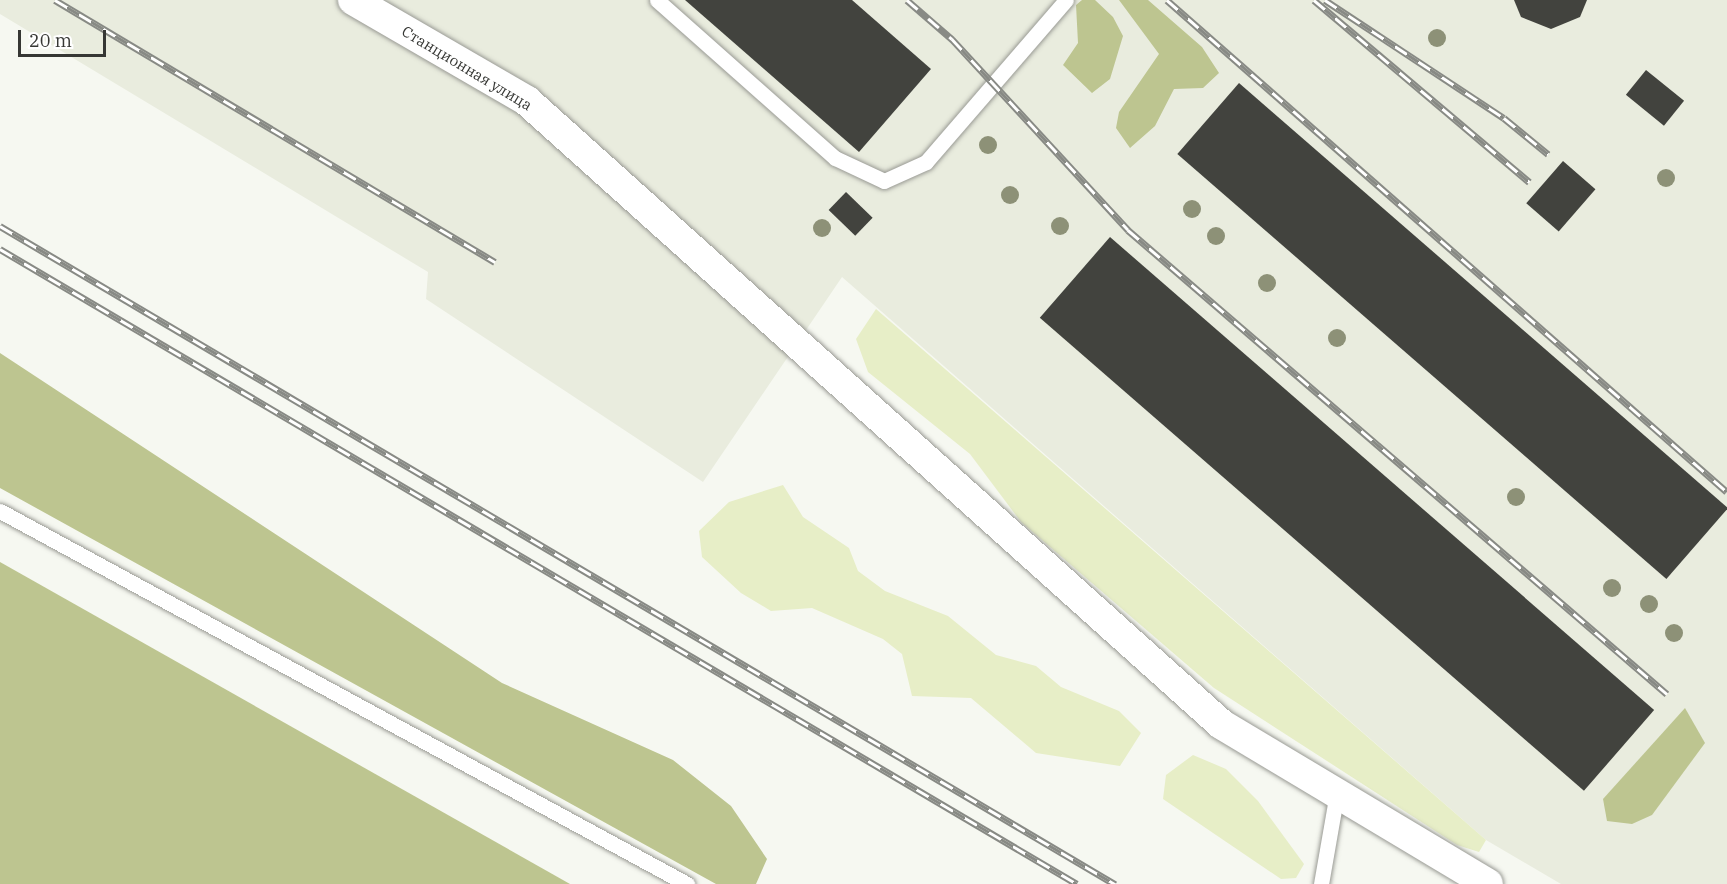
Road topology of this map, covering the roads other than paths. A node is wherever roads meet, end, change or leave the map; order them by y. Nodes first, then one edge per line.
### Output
1 (353, 0) edge
2 (657, 0) edge
3 (1066, 0) edge
4 (0, 511) edge
5 (1337, 792) junction
6 (687, 884) edge
7 (1321, 884) edge
8 (1488, 884) edge

1 - 5 street, Станционная улица
2 - 3 lane
4 - 6 lane
5 - 7 lane
5 - 8 street, Станционная улица

